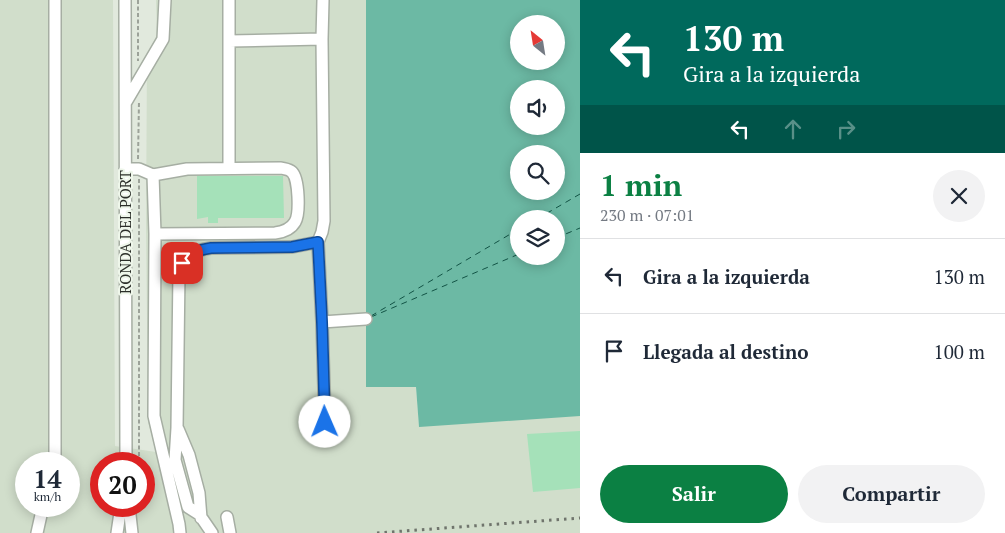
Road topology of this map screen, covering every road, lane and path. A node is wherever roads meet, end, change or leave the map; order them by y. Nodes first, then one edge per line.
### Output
1 (55, 0) edge
2 (125, 0) edge
3 (138, 0) edge
4 (165, 0) edge
5 (229, 0) edge
6 (323, 0) edge
7 (322, 39) junction
8 (229, 41) junction
9 (138, 69) dead end
10 (139, 97) dead end
11 (126, 104) junction
12 (138, 159) dead end
13 (229, 168) junction
14 (125, 169) junction
15 (153, 175) junction
16 (139, 176) dead end
17 (155, 234) junction
18 (318, 242) junction
19 (366, 319) dead end
20 (322, 322) junction
21 (325, 422) dead end
22 (55, 452) edge
23 (126, 452) edge
24 (139, 452) edge
25 (41, 517) edge
26 (120, 517) edge
27 (130, 517) edge
28 (226, 517) dead end
29 (37, 533) edge
30 (118, 533) edge
31 (132, 533) edge
32 (180, 533) edge
33 (212, 533) edge
34 (230, 533) edge

1 - 22 street
2 - 11 street, RONDA DEL PORT
3 - 9 path
4 - 11 street
5 - 8 street
6 - 7 street
7 - 8 street
7 - 18 street
8 - 13 street
10 - 12 path, RONDA DEL PORT
11 - 14 street, RONDA DEL PORT
13 - 15 street
13 - 17 street
14 - 15 street
14 - 23 street, RONDA DEL PORT
15 - 17 street
16 - 24 path, RONDA DEL PORT
17 - 32 street
18 - 20 street
18 - 33 street
19 - 20 street
20 - 21 street
25 - 29 street
26 - 30 street
27 - 31 street
28 - 34 street

